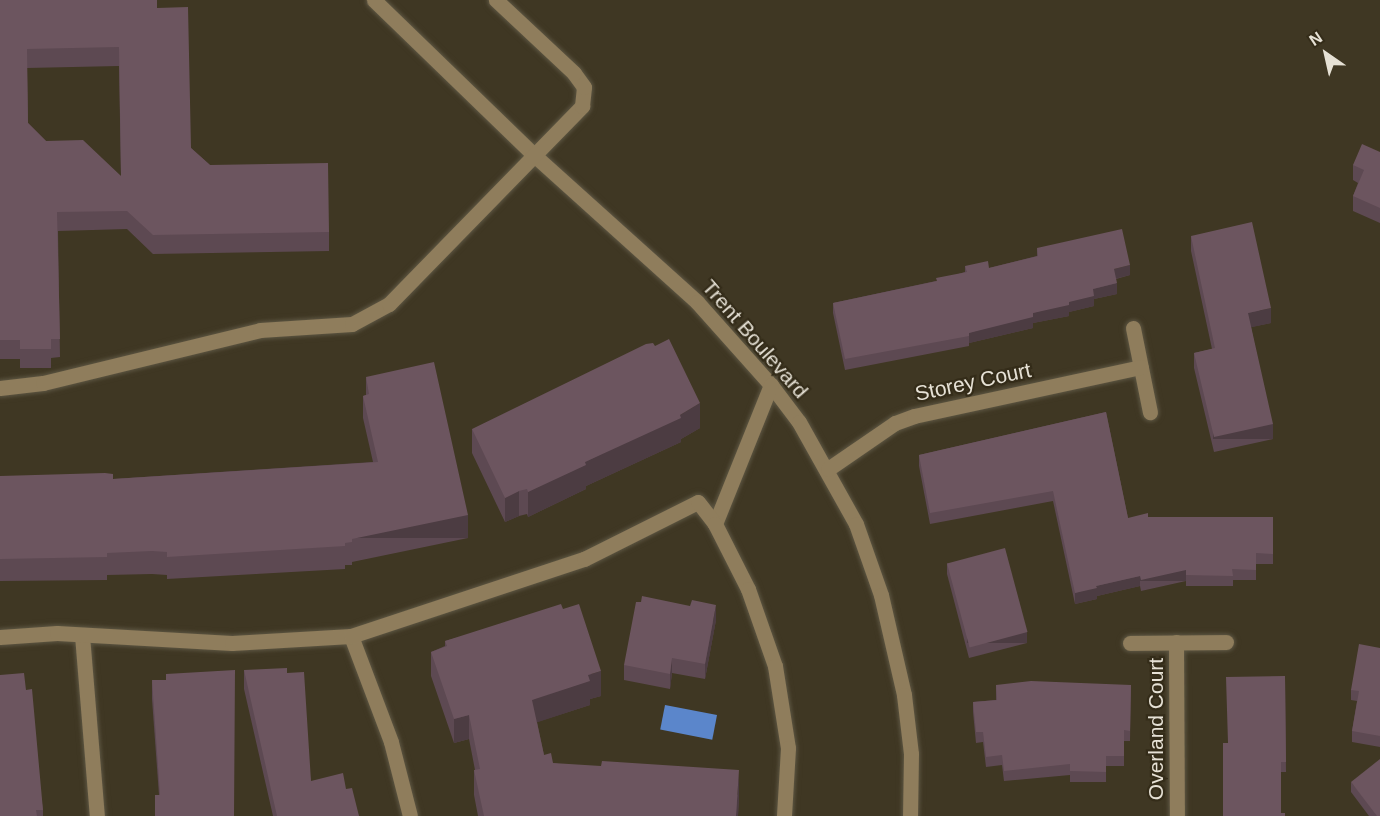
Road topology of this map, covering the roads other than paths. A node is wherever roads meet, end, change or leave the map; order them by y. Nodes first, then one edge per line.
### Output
1 (374, 0) edge
2 (496, 0) edge
3 (534, 155) junction
4 (1133, 328) dead end
5 (1141, 367) junction
6 (771, 385) junction
7 (0, 388) edge
8 (1150, 412) dead end
9 (828, 469) junction
10 (715, 524) junction
11 (82, 635) junction
12 (351, 636) junction
13 (0, 637) edge
14 (1176, 642) junction
15 (1226, 642) dead end
16 (1130, 643) dead end
17 (97, 816) edge
18 (410, 816) edge
19 (784, 816) edge
20 (910, 816) edge
21 (1177, 816) edge

1 - 3 street, Trent Boulevard
2 - 3 street
3 - 6 street, Trent Boulevard
3 - 7 street
4 - 5 street
5 - 8 street
5 - 9 street, Storey Court
6 - 9 street, Trent Boulevard
6 - 10 street
9 - 20 street, Trent Boulevard
10 - 12 street
10 - 19 street
11 - 12 street
11 - 13 street
11 - 17 street
12 - 18 street
14 - 15 street
14 - 16 street
14 - 21 street, Overland Court

